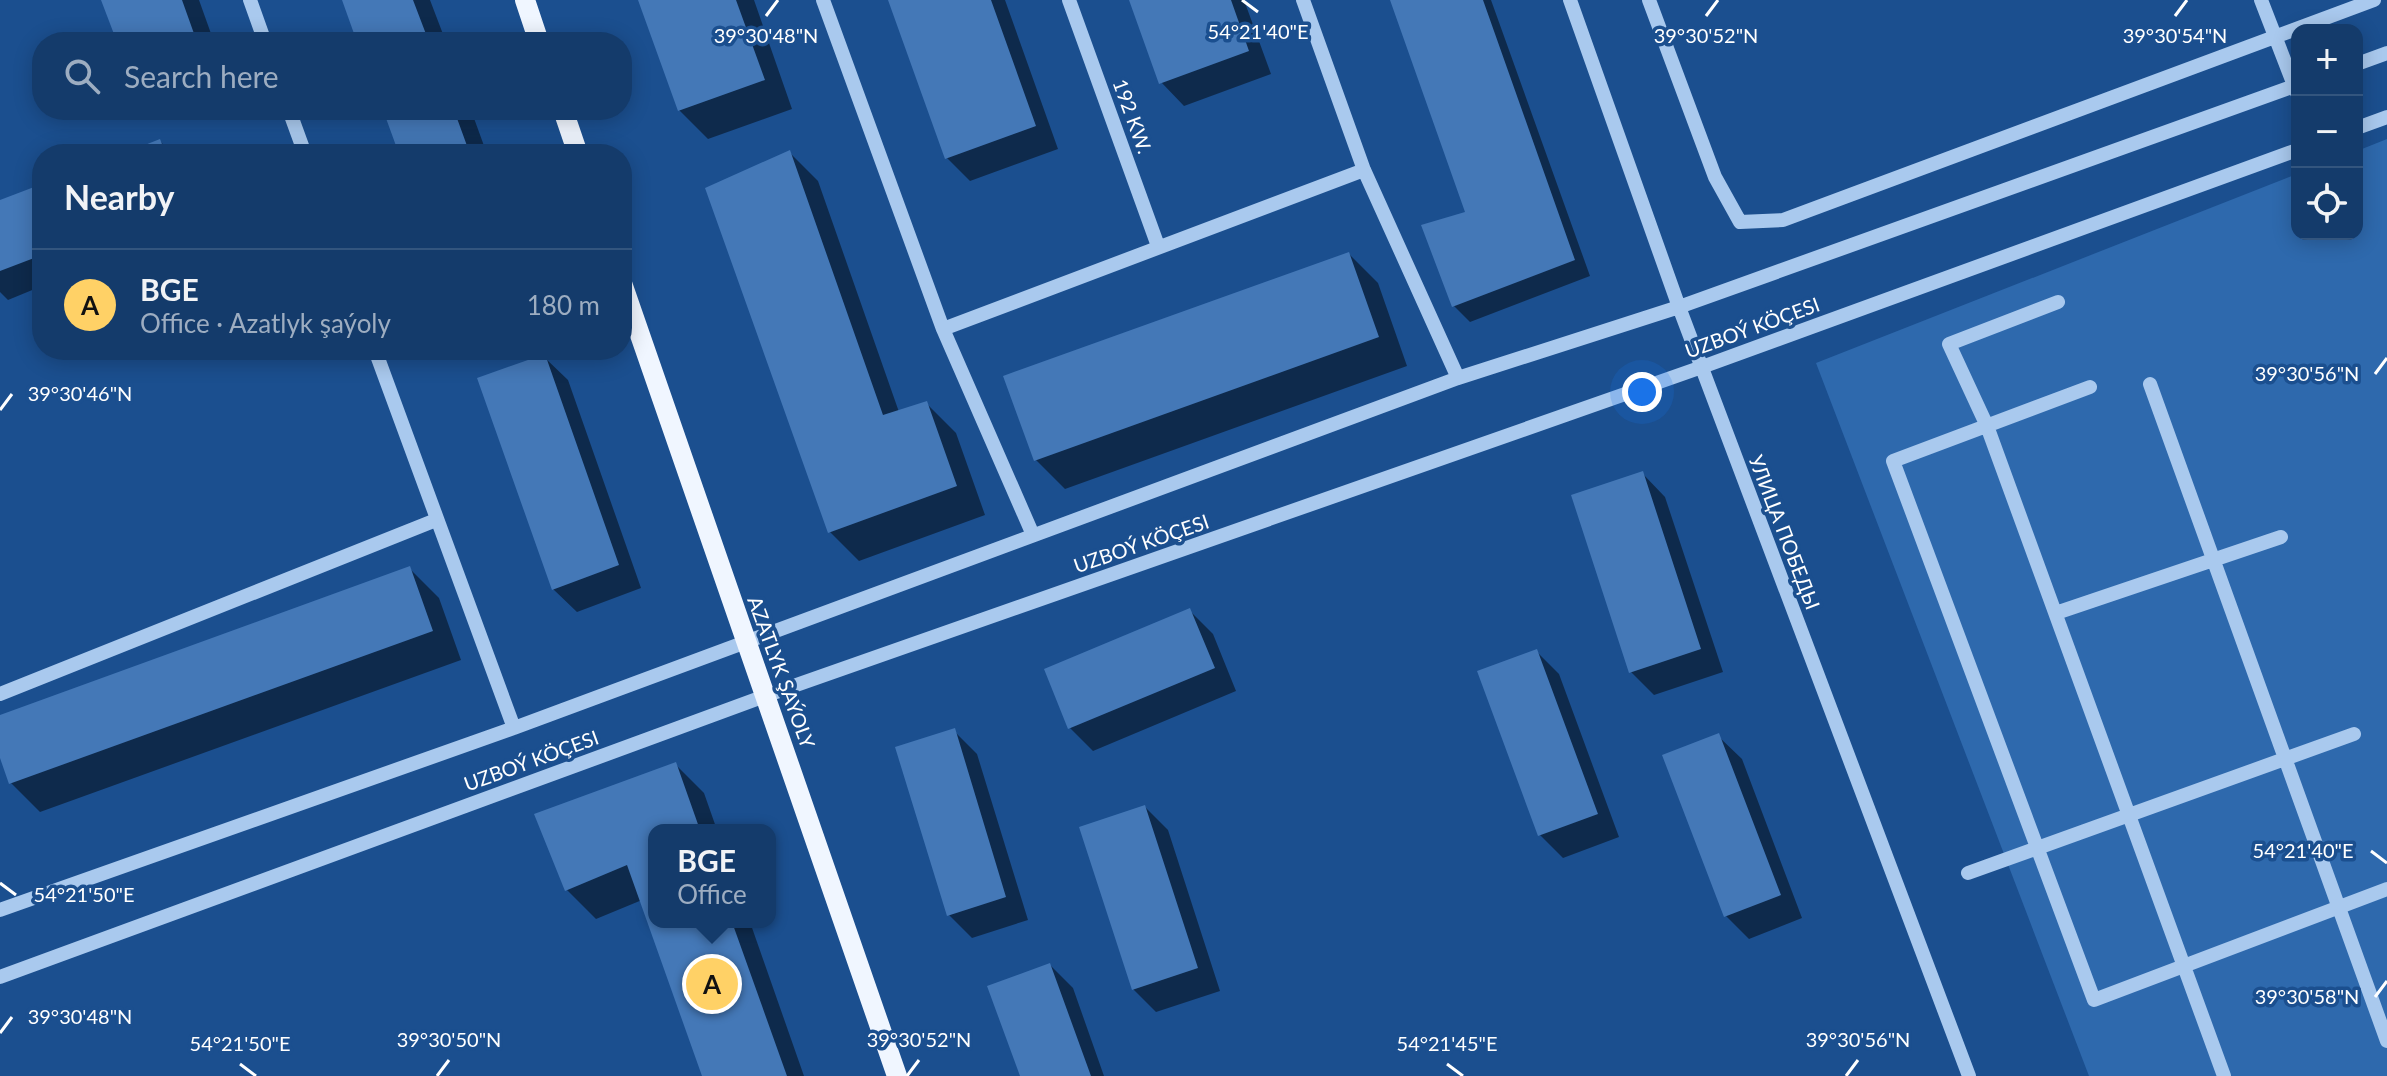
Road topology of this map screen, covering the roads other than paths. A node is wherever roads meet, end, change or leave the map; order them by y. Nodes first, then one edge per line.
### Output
1 (250, 0) edge
2 (525, 0) edge
3 (823, 0) edge
4 (1069, 0) edge
5 (1303, 0) edge
6 (1570, 0) edge
7 (1649, 0) edge
8 (2261, 0) edge
9 (2374, 0) edge
10 (261, 32) edge
11 (536, 32) edge
12 (2276, 37) junction
13 (2387, 53) edge
14 (2363, 62) edge
15 (2291, 75) edge
16 (2291, 90) edge
17 (2387, 117) edge
18 (293, 120) edge
19 (566, 120) edge
20 (2363, 126) edge
21 (301, 144) edge
22 (575, 144) edge
23 (2291, 152) edge
24 (1364, 170) junction
25 (1158, 246) junction
26 (2058, 302) dead end
27 (1679, 307) junction
28 (632, 312) edge
29 (943, 329) junction
30 (379, 360) edge
31 (1702, 367) junction
32 (1458, 378) junction
33 (2150, 384) dead end
34 (2090, 387) dead end
35 (1987, 426) junction
36 (436, 520) junction
37 (1033, 535) junction
38 (2281, 537) dead end
39 (2213, 560) junction
40 (2056, 613) junction
41 (745, 643) junction
42 (0, 694) edge
43 (765, 696) junction
44 (514, 728) junction
45 (2354, 734) dead end
46 (2285, 758) junction
47 (2130, 814) junction
48 (2037, 848) junction
49 (1968, 873) dead end
50 (2387, 889) edge
51 (2339, 908) junction
52 (0, 910) edge
53 (2185, 965) junction
54 (0, 977) edge
55 (2387, 1041) edge
56 (897, 1076) edge
57 (1969, 1076) edge
58 (2224, 1076) edge

1 - 10 street
2 - 11 main road
3 - 29 street
4 - 25 street, 192 KW.
5 - 24 street
6 - 27 street, УЛИЦА ПОБЕДЫ
7 - 12 street
8 - 12 street
9 - 12 street
12 - 15 street
13 - 14 street
16 - 27 street, UZBOÝ KÖÇESI
17 - 20 street
18 - 21 street
19 - 22 main road
23 - 31 street, UZBOÝ KÖÇESI
24 - 25 street
24 - 32 street
25 - 29 street
26 - 35 street
27 - 31 street, УЛИЦА ПОБЕДЫ
27 - 32 street, UZBOÝ KÖÇESI
28 - 41 main road, AZATLYK ŞAÝOLY
29 - 37 street
30 - 36 street
31 - 43 street, UZBOÝ KÖÇESI
31 - 57 street, УЛИЦА ПОБЕДЫ
32 - 37 street, UZBOÝ KÖÇESI
33 - 39 street
34 - 35 street
35 - 40 street
35 - 48 street
36 - 42 street
36 - 44 street
37 - 41 street, UZBOÝ KÖÇESI
38 - 39 street
39 - 40 street
39 - 46 street
40 - 47 street
41 - 43 main road, AZATLYK ŞAÝOLY
41 - 44 street, UZBOÝ KÖÇESI
43 - 54 street, UZBOÝ KÖÇESI
43 - 56 main road, AZATLYK ŞAÝOLY
44 - 52 street, UZBOÝ KÖÇESI
45 - 46 street
46 - 47 street
46 - 51 street
47 - 48 street
47 - 53 street
48 - 49 street
48 - 53 street
50 - 51 street
51 - 53 street
51 - 55 street
53 - 58 street

